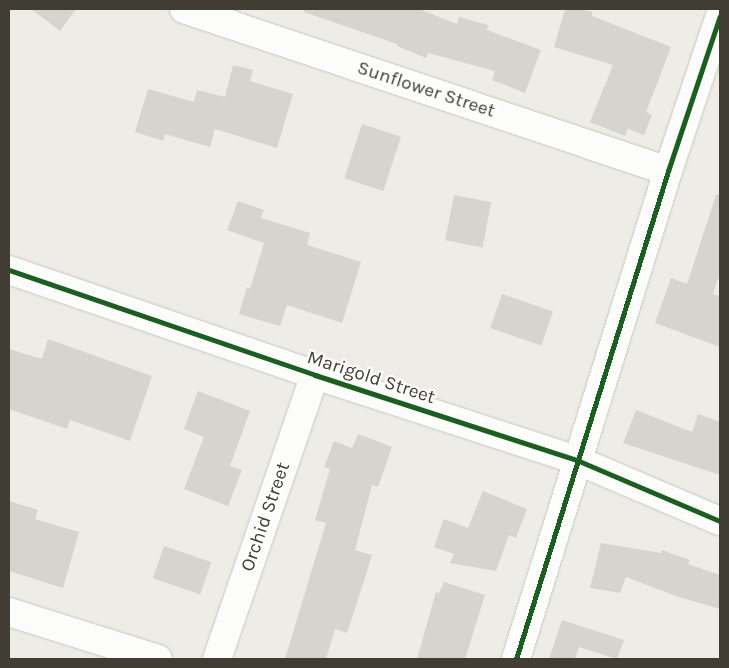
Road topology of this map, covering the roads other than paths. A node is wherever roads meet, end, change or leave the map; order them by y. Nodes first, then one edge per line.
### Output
1 (184, 9) edge
2 (720, 16) edge
3 (668, 171) junction
4 (9, 270) edge
5 (315, 376) junction
6 (579, 461) junction
7 (720, 521) edge
8 (9, 612) edge
9 (158, 659) edge
10 (217, 659) edge
11 (516, 659) edge

1 - 3 street, Sunflower Street
2 - 3 street
3 - 6 street
4 - 5 street, Marigold Street
5 - 6 street, Marigold Street
5 - 10 street, Orchid Street
6 - 7 street, Marigold Street
6 - 11 street
8 - 9 street

